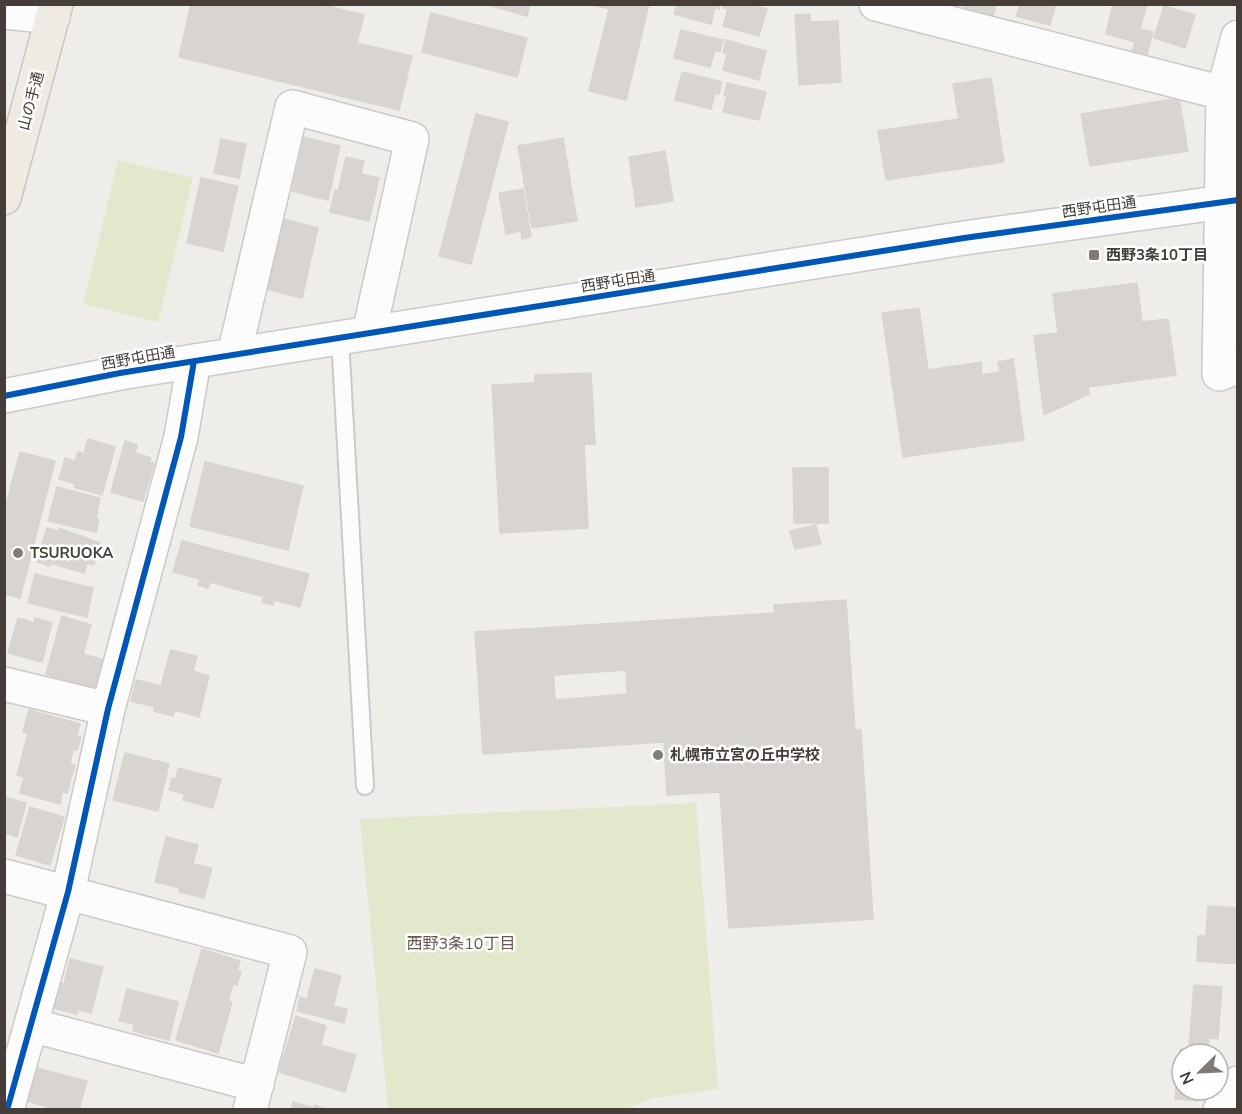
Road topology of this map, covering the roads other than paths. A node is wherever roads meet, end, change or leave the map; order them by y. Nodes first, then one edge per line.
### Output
1 (876, 4) edge
2 (55, 11) edge
3 (4, 12) edge
4 (1238, 37) edge
5 (1223, 93) junction
6 (4, 198) edge
7 (1230, 201) edge
8 (354, 336) junction
9 (234, 355) junction
10 (194, 361) junction
11 (1238, 367) edge
12 (4, 396) edge
13 (4, 684) edge
14 (108, 709) junction
15 (365, 786) dead end
16 (4, 876) edge
17 (69, 892) junction
18 (31, 1025) junction
19 (1238, 1083) edge
20 (254, 1097) edge
21 (7, 1110) edge
22 (1220, 1110) edge

1 - 5 street
2 - 3 street
2 - 6 main road, 山の手通
4 - 5 street
5 - 7 street
7 - 8 street, 西野屯田通
7 - 11 street
8 - 9 street, 西野屯田通
8 - 9 street
8 - 15 lane
9 - 10 street, 西野屯田通
10 - 12 street, 西野屯田通
10 - 14 street
13 - 14 street
14 - 17 street
16 - 17 street
17 - 18 street
17 - 20 street
18 - 20 street
18 - 21 street
19 - 22 street

